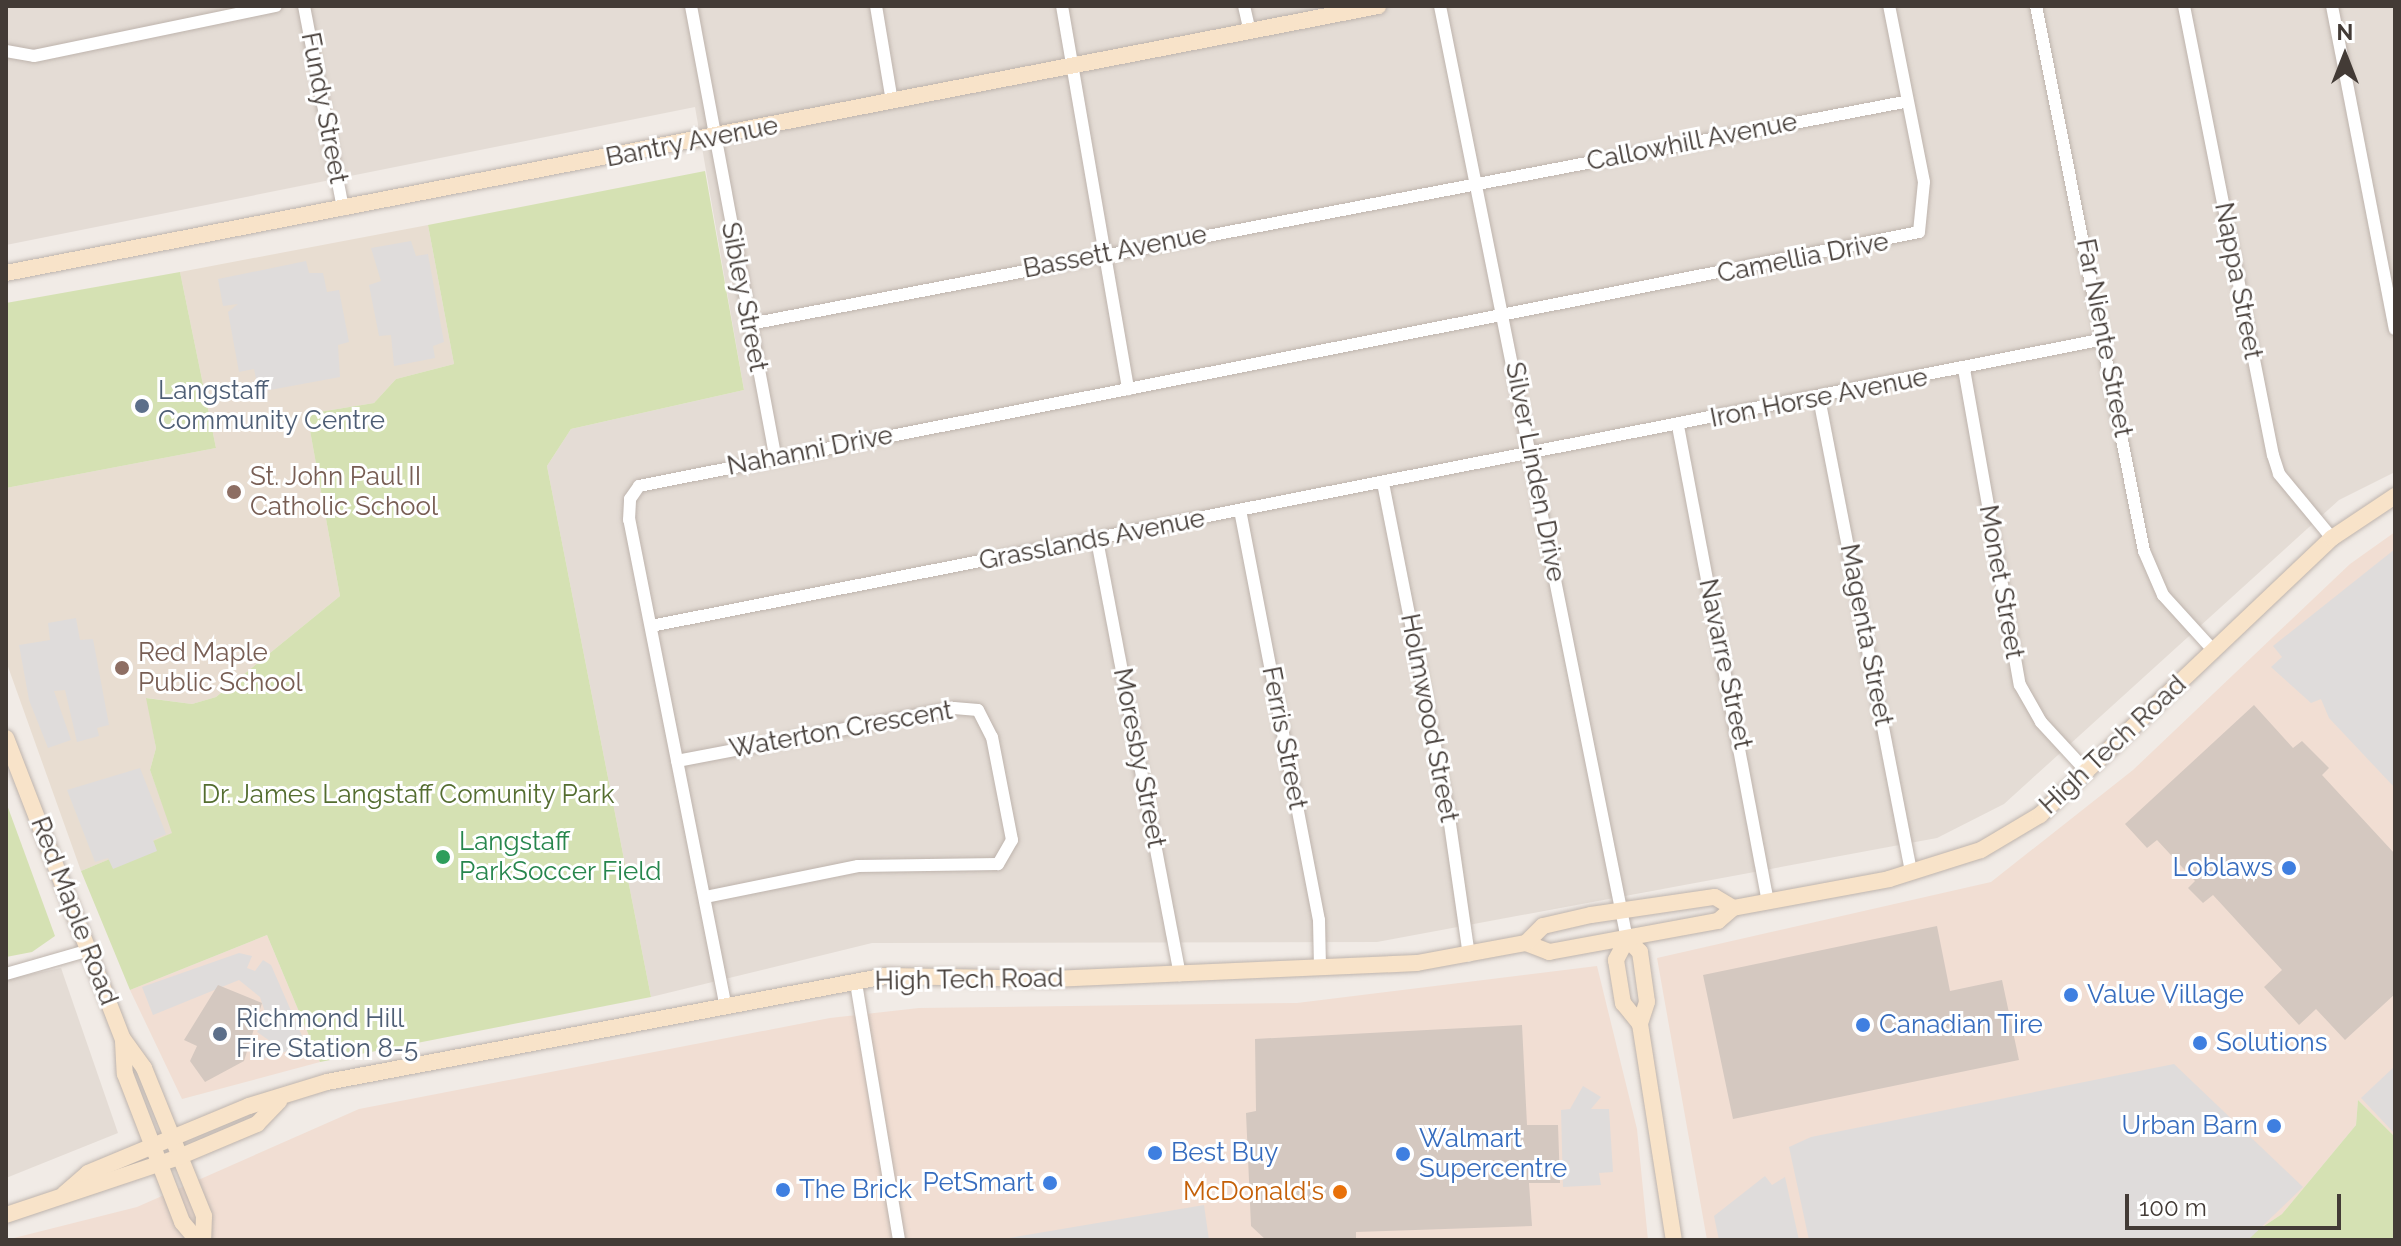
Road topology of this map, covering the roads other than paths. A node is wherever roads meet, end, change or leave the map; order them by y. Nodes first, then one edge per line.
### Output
1 (276, 6) edge
2 (304, 6) edge
3 (691, 6) edge
4 (876, 6) edge
5 (1062, 6) edge
6 (1244, 6) edge
7 (1378, 6) edge
8 (1440, 6) edge
9 (1889, 6) edge
10 (2036, 6) edge
11 (2184, 6) edge
12 (2332, 6) edge
13 (1250, 31) junction
14 (6, 51) edge
15 (1072, 65) junction
16 (892, 102) junction
17 (1904, 102) junction
18 (714, 138) junction
19 (1480, 183) junction
20 (343, 209) junction
21 (1105, 255) junction
22 (6, 273) edge
23 (1505, 313) junction
24 (750, 324) junction
25 (2395, 329) edge
26 (2105, 339) junction
27 (1964, 369) junction
28 (1128, 389) junction
29 (1819, 398) junction
30 (1678, 426) junction
31 (1533, 453) junction
32 (775, 456) junction
33 (1383, 483) junction
34 (2395, 496) edge
35 (1240, 510) junction
36 (2332, 538) junction
37 (1097, 540) junction
38 (651, 626) junction
39 (2213, 650) junction
40 (6, 738) edge
41 (677, 761) junction
42 (2088, 773) junction
43 (1911, 872) junction
44 (706, 897) junction
45 (1768, 902) junction
46 (1733, 908) junction
47 (1620, 911) junction
48 (1627, 939) junction
49 (1526, 943) junction
50 (89, 950) junction
51 (1469, 955) junction
52 (1320, 967) junction
53 (6, 974) edge
54 (1180, 975) junction
55 (856, 983) junction
56 (726, 1008) junction
57 (1640, 1024) junction
58 (123, 1039) junction
59 (279, 1101) junction
60 (173, 1137) junction
61 (153, 1146) junction
62 (179, 1157) junction
63 (159, 1165) junction
64 (64, 1194) junction
65 (6, 1215) edge
66 (197, 1240) edge
67 (203, 1240) edge
68 (899, 1240) edge
69 (1674, 1240) edge

1 - 14 street
2 - 20 street, Fundy Street
3 - 18 street, Sibley Street
4 - 16 street
5 - 15 street
6 - 13 street
7 - 13 street, Bantry Avenue
8 - 19 street, Silver Linden Drive
9 - 17 street, Camellia Drive
10 - 26 street, Far Niente Street
11 - 36 street, Nappa Street
12 - 25 street
13 - 15 street, Bantry Avenue
15 - 16 street, Bantry Avenue
15 - 21 street
16 - 18 street, Bantry Avenue
17 - 19 street, Callowhill Avenue
17 - 23 street, Camellia Drive
18 - 20 street, Bantry Avenue
18 - 24 street, Sibley Street
19 - 21 street, Bassett Avenue
19 - 23 street, Silver Linden Drive
20 - 22 street, Bantry Avenue
21 - 24 street, Bassett Avenue
21 - 28 street
23 - 28 street, Nahanni Drive
23 - 31 street, Silver Linden Drive
24 - 32 street, Sibley Street
26 - 27 street, Iron Horse Avenue
26 - 39 street, Far Niente Street
27 - 29 street, Iron Horse Avenue
27 - 42 street, Monet Street
28 - 32 street, Nahanni Drive
29 - 30 street, Iron Horse Avenue
29 - 43 street, Magenta Street
30 - 31 street, Iron Horse Avenue
30 - 45 street, Navarre Street
31 - 33 street, Grasslands Avenue
31 - 47 street, Silver Linden Drive
32 - 38 street, Nahanni Drive
33 - 35 street, Grasslands Avenue
33 - 51 street, Holmwood Street
34 - 36 street, High Tech Road
35 - 37 street, Grasslands Avenue
35 - 52 street, Ferris Street
36 - 39 street, High Tech Road
37 - 38 street, Grasslands Avenue
37 - 54 street, Moresby Street
38 - 41 street, Nahanni Drive
39 - 42 street, High Tech Road
40 - 50 street, Red Maple Road
41 - 44 street, Nahanni Drive
41 - 44 street, Waterton Crescent
42 - 43 street, High Tech Road
43 - 45 street, High Tech Road
44 - 56 street, Nahanni Drive
45 - 46 street, High Tech Road
46 - 47 street, High Tech Road
46 - 48 street, High Tech Road
47 - 48 street, Silver Linden Drive
47 - 49 street, High Tech Road
48 - 49 street, High Tech Road
48 - 57 street, Silver Linden Drive
48 - 57 street, Silver Linden Drive
49 - 51 street, High Tech Road
50 - 53 street
50 - 58 street, Red Maple Road
51 - 52 street, High Tech Road
52 - 54 street, High Tech Road
54 - 55 street, High Tech Road
55 - 56 street, High Tech Road
55 - 68 street
56 - 59 street, High Tech Road
57 - 69 street, Silver Linden Drive
58 - 60 street, Red Maple Road
58 - 61 street, Red Maple Road
59 - 60 street, High Tech Road
59 - 62 street, High Tech Road
60 - 61 street, High Tech Road
60 - 62 street, Red Maple Road
61 - 63 street, Red Maple Road
61 - 64 street, High Tech Road
62 - 63 street, High Tech Road
62 - 67 street, Red Maple Road
63 - 64 street, High Tech Road
63 - 66 street, Red Maple Road
64 - 65 street, High Tech Road

